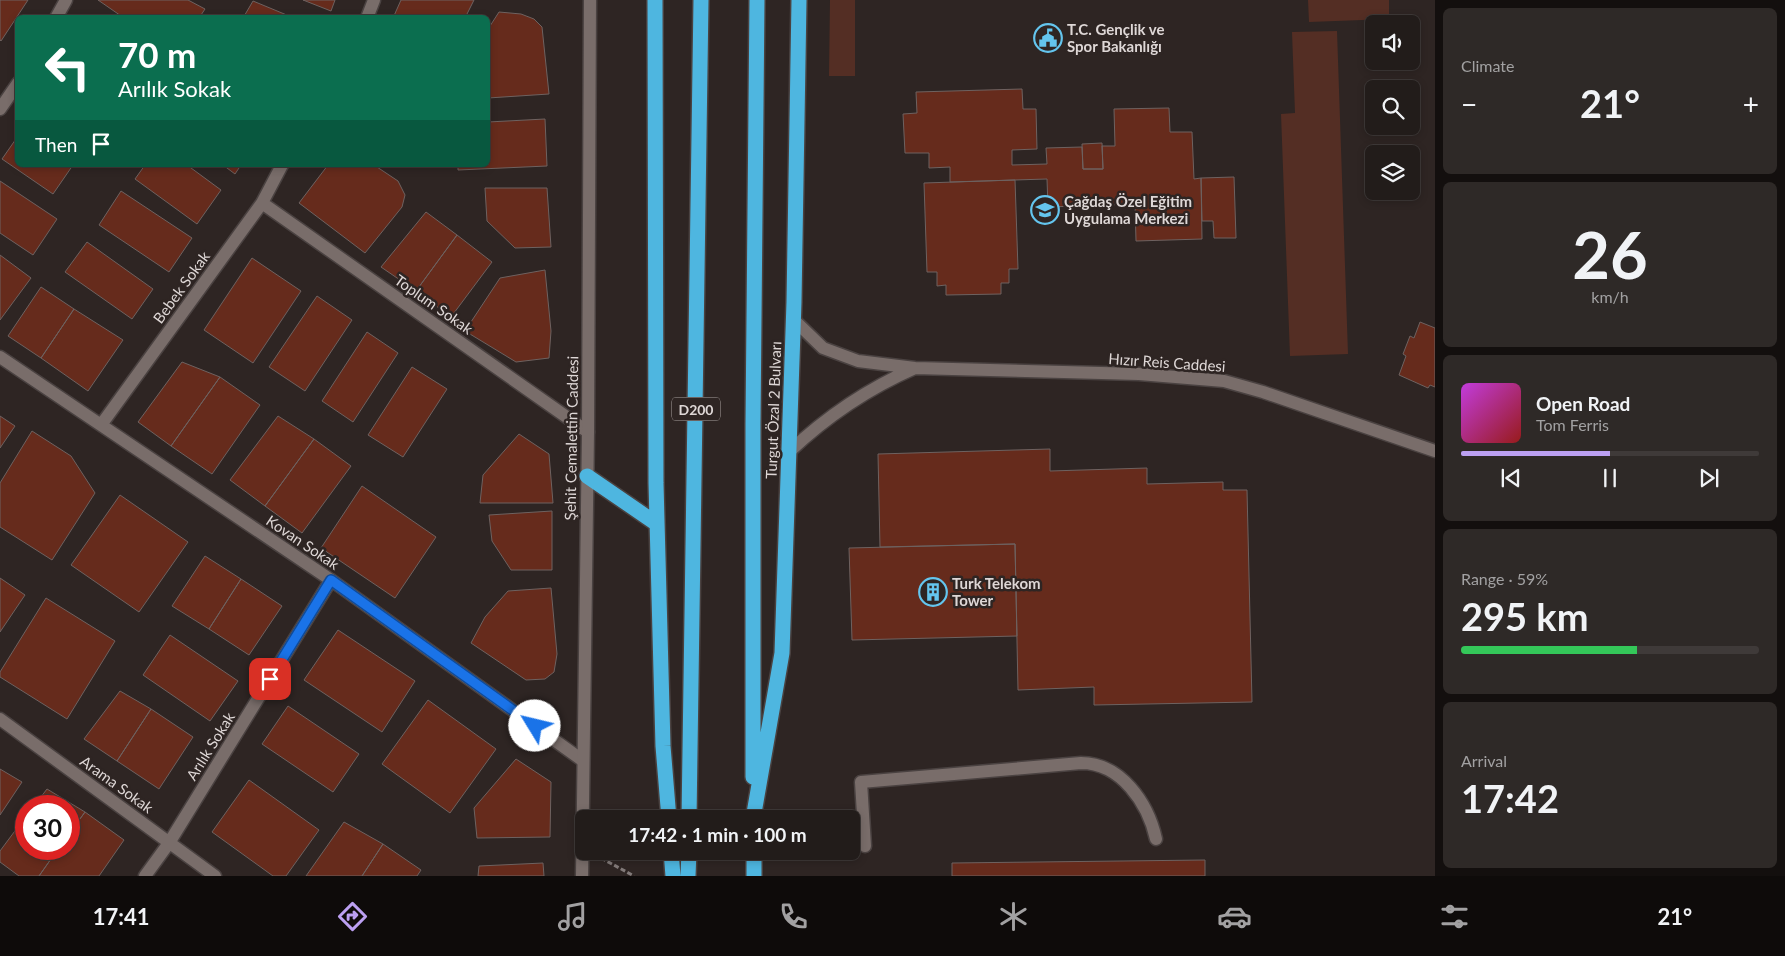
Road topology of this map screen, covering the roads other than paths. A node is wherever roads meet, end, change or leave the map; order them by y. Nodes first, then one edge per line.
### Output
1 (66, 0) edge
2 (374, 0) edge
3 (589, 0) edge
4 (655, 0) edge
5 (701, 0) edge
6 (757, 0) edge
7 (799, 0) edge
8 (58, 15) edge
9 (368, 15) edge
10 (15, 87) edge
11 (0, 109) edge
12 (281, 167) edge
13 (262, 203) junction
14 (794, 319) junction
15 (0, 357) edge
16 (915, 368) junction
17 (101, 425) junction
18 (588, 432) junction
19 (1435, 451) edge
20 (789, 452) junction
21 (587, 476) junction
22 (657, 524) junction
23 (331, 580) junction
24 (0, 719) edge
25 (582, 760) junction
26 (668, 810) edge
27 (689, 810) edge
28 (753, 810) edge
29 (755, 810) edge
30 (1156, 839) dead end
31 (169, 843) junction
32 (865, 846) dead end
33 (672, 860) edge
34 (689, 860) edge
35 (754, 860) edge
36 (145, 876) edge
37 (215, 876) edge
38 (582, 876) edge
39 (674, 876) edge
40 (688, 876) edge
41 (754, 876) edge

1 - 8 street
2 - 9 street
3 - 18 street, Şehit Cemalettin Caddesi
4 - 22 highway
5 - 27 highway, D200
6 - 28 highway, Turgut Özal 2 Bulvarı
7 - 14 highway, Turgut Özal 2 Bulvarı
10 - 11 street
12 - 13 street, Bebek Sokak
13 - 17 street, Bebek Sokak
13 - 18 street, Toplum Sokak
14 - 16 street, Hızır Reis Caddesi
14 - 20 highway, Turgut Özal 2 Bulvarı
15 - 17 street, Kovan Sokak
16 - 19 street, Hızır Reis Caddesi
16 - 20 street, Hızır Reis Caddesi
17 - 23 street, Kovan Sokak
18 - 21 street, Şehit Cemalettin Caddesi
20 - 29 highway, Turgut Özal 2 Bulvarı
21 - 22 highway
21 - 25 street, Şehit Cemalettin Caddesi
22 - 26 highway
23 - 25 street, Kovan Sokak
23 - 31 street, Arılık Sokak
24 - 31 street, Arama Sokak
25 - 38 street, Şehit Cemalettin Caddesi
30 - 32 street
31 - 36 street, Arılık Sokak
31 - 37 street, Arama Sokak
33 - 39 highway
34 - 40 highway
35 - 41 highway

